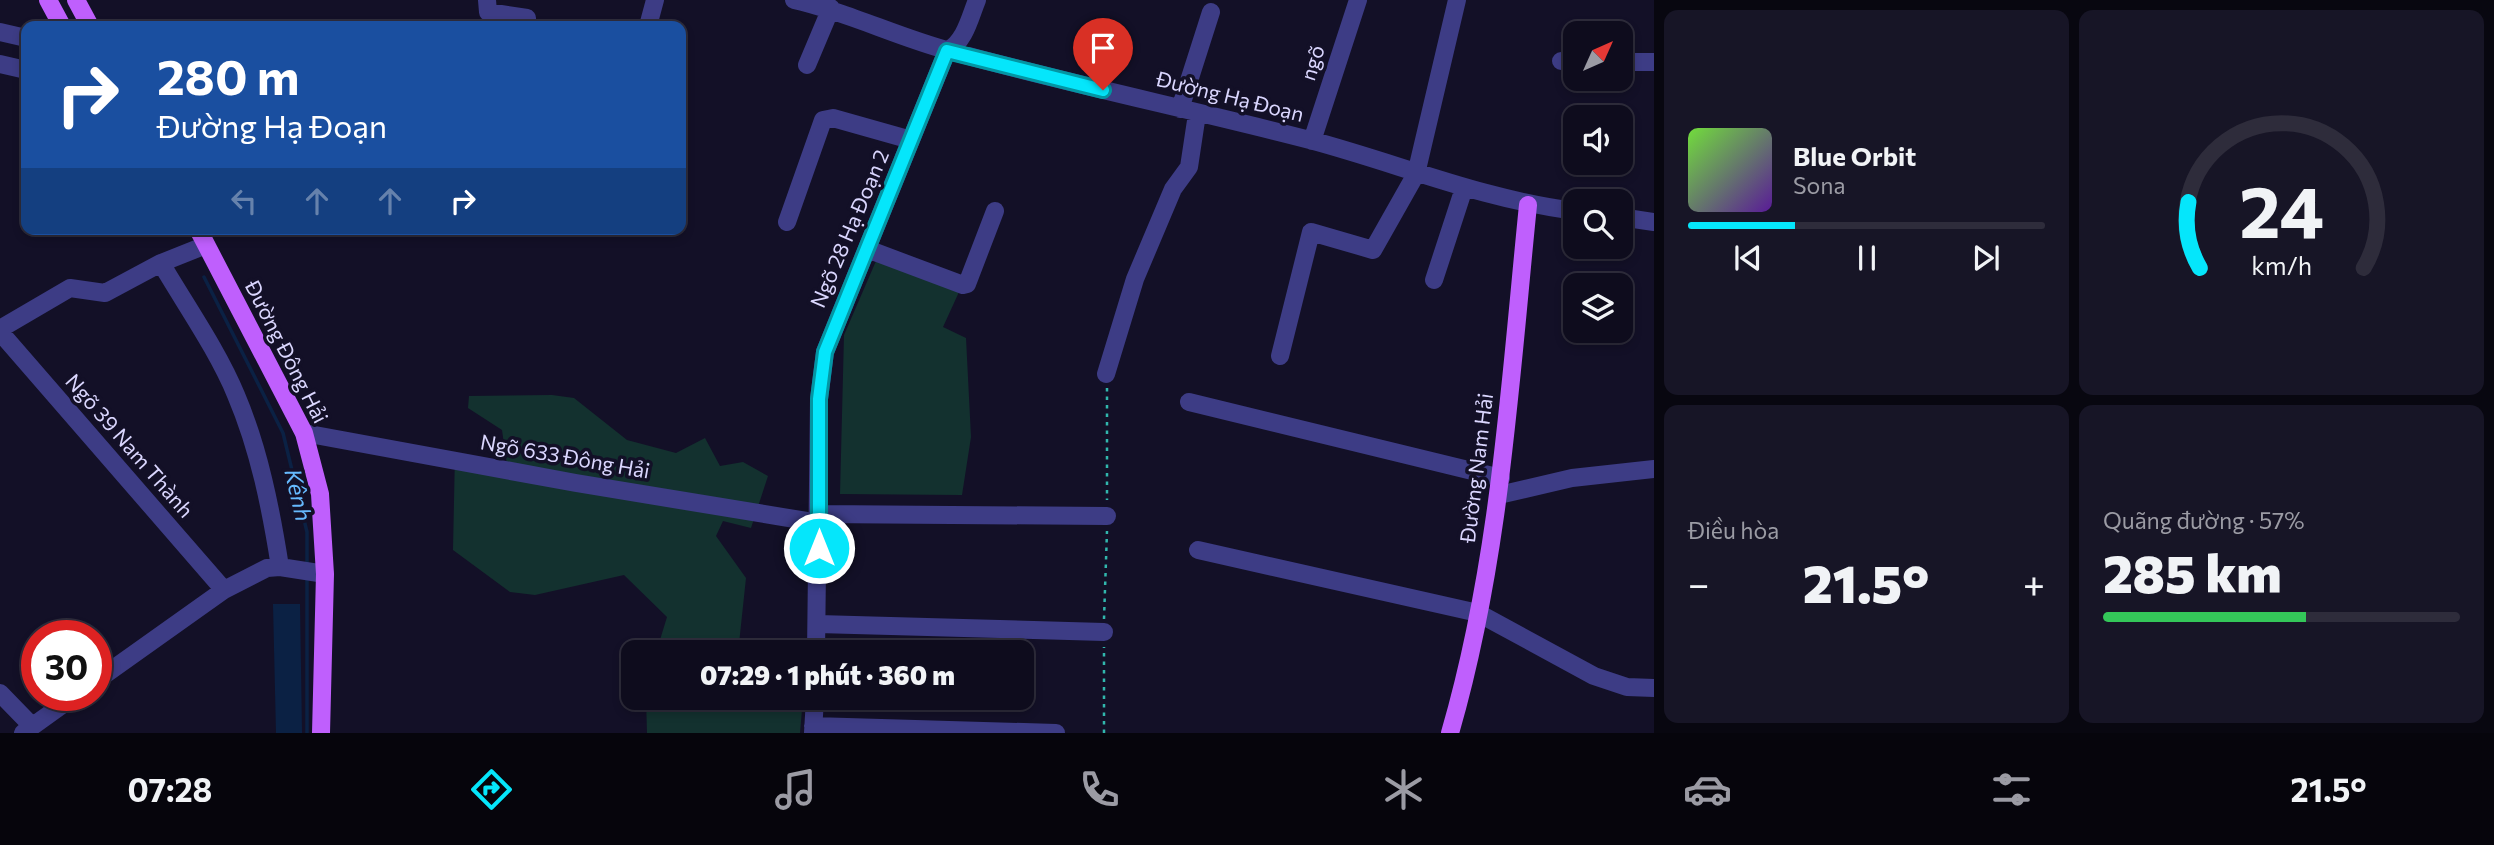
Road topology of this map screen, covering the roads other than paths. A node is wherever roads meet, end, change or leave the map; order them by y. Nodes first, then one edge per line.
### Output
1 (48, 0) edge
2 (76, 0) edge
3 (487, 0) edge
4 (655, 0) edge
5 (794, 0) edge
6 (977, 0) edge
7 (1358, 0) edge
8 (1457, 0) edge
9 (831, 8) junction
10 (1211, 12) dead end
11 (527, 18) dead end
12 (59, 21) edge
13 (87, 21) edge
14 (649, 21) edge
15 (0, 32) edge
16 (21, 37) edge
17 (947, 51) junction
18 (1633, 62) edge
19 (1654, 62) edge
20 (0, 64) edge
21 (807, 65) dead end
22 (21, 69) edge
23 (1189, 111) junction
24 (911, 141) junction
25 (1312, 141) junction
26 (1416, 174) junction
27 (1464, 188) junction
28 (1528, 205) junction
29 (1563, 209) edge
30 (995, 211) dead end
31 (1633, 220) edge
32 (787, 222) dead end
33 (1654, 222) edge
34 (202, 237) edge
35 (867, 249) junction
36 (161, 263) junction
37 (1434, 280) dead end
38 (0, 330) edge
39 (1280, 356) dead end
40 (1107, 374) road end
41 (1189, 402) dead end
42 (304, 433) junction
43 (1654, 470) edge
44 (1500, 486) junction
45 (1107, 516) road end
46 (819, 518) junction
47 (1198, 550) dead end
48 (280, 567) junction
49 (320, 574) junction
50 (224, 590) junction
51 (1478, 613) junction
52 (818, 624) junction
53 (1104, 632) road end
54 (817, 640) edge
55 (112, 670) edge
56 (1654, 688) edge
57 (0, 693) edge
58 (814, 710) edge
59 (53, 711) edge
60 (27, 729) edge
61 (813, 730) edge
62 (321, 733) edge
63 (1056, 733) edge
64 (1450, 733) edge

1 - 12 main road
2 - 13 main road
3 - 11 street
4 - 14 street
5 - 9 street, Đường Hạ Đoạn
6 - 17 street, Ngõ 28 Hạ Đoạn 2
7 - 25 street, ngõ
8 - 26 street
9 - 17 street, Đường Hạ Đoạn
9 - 21 street
10 - 23 street
15 - 16 street
17 - 23 street, Đường Hạ Đoạn
17 - 24 street, Ngõ 28 Hạ Đoạn 2
18 - 19 street
20 - 22 street
23 - 25 street, Đường Hạ Đoạn
23 - 40 street
24 - 32 street
24 - 35 street, Ngõ 28 Hạ Đoạn 2
25 - 26 street, Đường Hạ Đoạn
26 - 27 street, Đường Hạ Đoạn
26 - 39 street
27 - 28 street, Đường Hạ Đoạn
27 - 37 street
28 - 29 street, Đường Hạ Đoạn
28 - 44 main road, Đường Nam Hải
30 - 35 street
31 - 33 street
34 - 36 street, Ngõ 39 Nam Thành
34 - 42 main road, Đường Đông Hải
35 - 46 street, Ngõ 28 Hạ Đoạn 2
36 - 38 street, Ngõ 39 Nam Thành
36 - 48 street
38 - 50 street, Ngõ 39 Nam Thành
41 - 44 street
42 - 46 street, Ngõ 633 Đông Hải
42 - 49 main road, Đường Đông Hải
43 - 44 street
44 - 51 main road, Đường Nam Hải
45 - 46 street, Ngõ 633 Đông Hải
46 - 52 street, Ngõ 28 Hạ Đoạn 2
47 - 51 street
48 - 49 street
48 - 50 street
49 - 62 main road, Đường Đông Hải
50 - 55 street
51 - 56 street
51 - 64 main road, Đường Nam Hải
52 - 53 street
52 - 54 street, Ngõ 28 Hạ Đoạn 2
57 - 60 street
58 - 61 street
59 - 60 street
61 - 63 street

